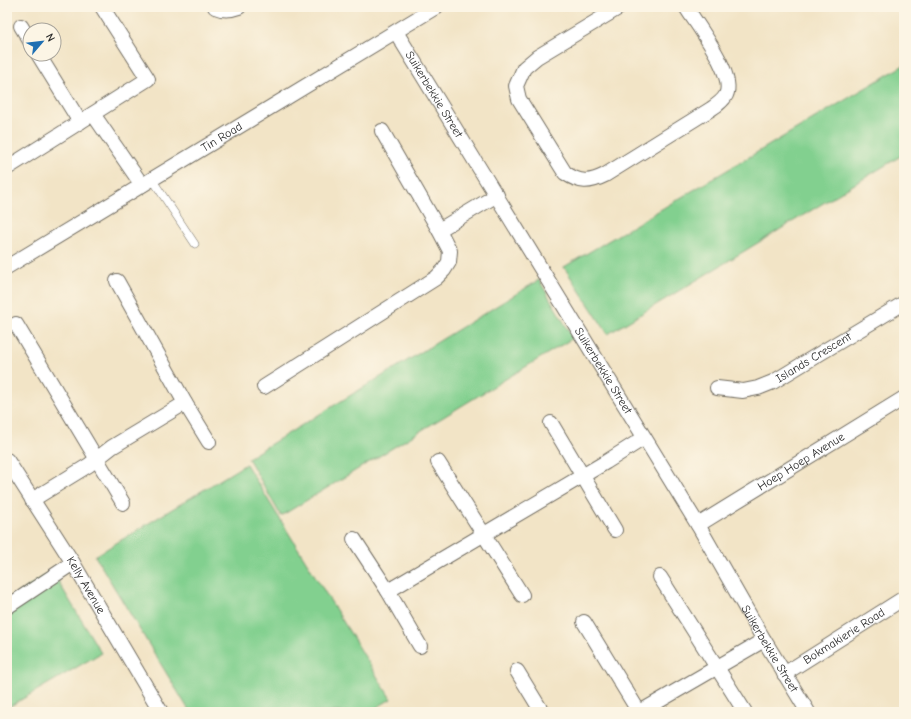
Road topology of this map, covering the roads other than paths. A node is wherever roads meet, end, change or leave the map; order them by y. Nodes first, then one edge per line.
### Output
1 (102, 7) edge
2 (215, 7) edge
3 (240, 7) edge
4 (436, 7) edge
5 (620, 7) edge
6 (686, 7) edge
7 (396, 32) junction
8 (43, 62) edge
9 (93, 114) junction
10 (80, 122) junction
11 (382, 131) dead end
12 (9, 162) edge
13 (147, 182) junction
14 (497, 195) junction
15 (439, 230) junction
16 (195, 244) dead end
17 (7, 267) edge
18 (117, 281) dead end
19 (904, 304) edge
20 (16, 324) dead end
21 (264, 387) dead end
22 (717, 388) dead end
23 (904, 398) edge
24 (185, 403) junction
25 (551, 423) dead end
26 (644, 438) junction
27 (210, 442) dead end
28 (96, 459) junction
29 (7, 460) edge
30 (438, 462) dead end
31 (584, 475) junction
32 (32, 500) junction
33 (123, 503) dead end
34 (698, 525) junction
35 (615, 530) dead end
36 (484, 535) junction
37 (354, 539) dead end
38 (73, 563) junction
39 (660, 576) dead end
40 (388, 591) junction
41 (522, 595) dead end
42 (904, 598) edge
43 (7, 607) edge
44 (584, 622) dead end
45 (764, 640) junction
46 (420, 646) dead end
47 (717, 668) junction
48 (517, 671) dead end
49 (784, 674) junction
50 (161, 712) edge
51 (542, 712) edge
52 (640, 712) edge
53 (745, 712) edge
54 (808, 712) edge

1 - 9 street
2 - 3 street
4 - 7 street, Tin Road
5 - 6 street
7 - 13 street, Tin Road
7 - 14 street, Suikerbekkie Street
8 - 10 street
9 - 10 street
9 - 13 street
10 - 12 street
11 - 15 street
13 - 16 lane
13 - 17 street, Tin Road
14 - 15 street
14 - 26 street, Suikerbekkie Street
15 - 21 street
18 - 24 street
19 - 22 street, Islands Crescent
20 - 28 street
23 - 34 street, Hoep Hoep Avenue
24 - 27 street
24 - 28 street
25 - 31 street
26 - 31 street
26 - 34 street, Suikerbekkie Street
28 - 32 street
28 - 33 street
29 - 32 street, Kelly Avenue
30 - 36 street
31 - 35 street
31 - 36 street
32 - 38 street, Kelly Avenue
34 - 45 street, Suikerbekkie Street
36 - 40 street
36 - 41 street
37 - 40 street
38 - 43 street
38 - 50 street, Kelly Avenue
39 - 47 street
40 - 46 street
42 - 49 street, Bokmakierie Road
44 - 52 street
45 - 47 street
45 - 49 street, Suikerbekkie Street
47 - 52 street
47 - 53 street
48 - 51 street
49 - 54 street, Suikerbekkie Street

